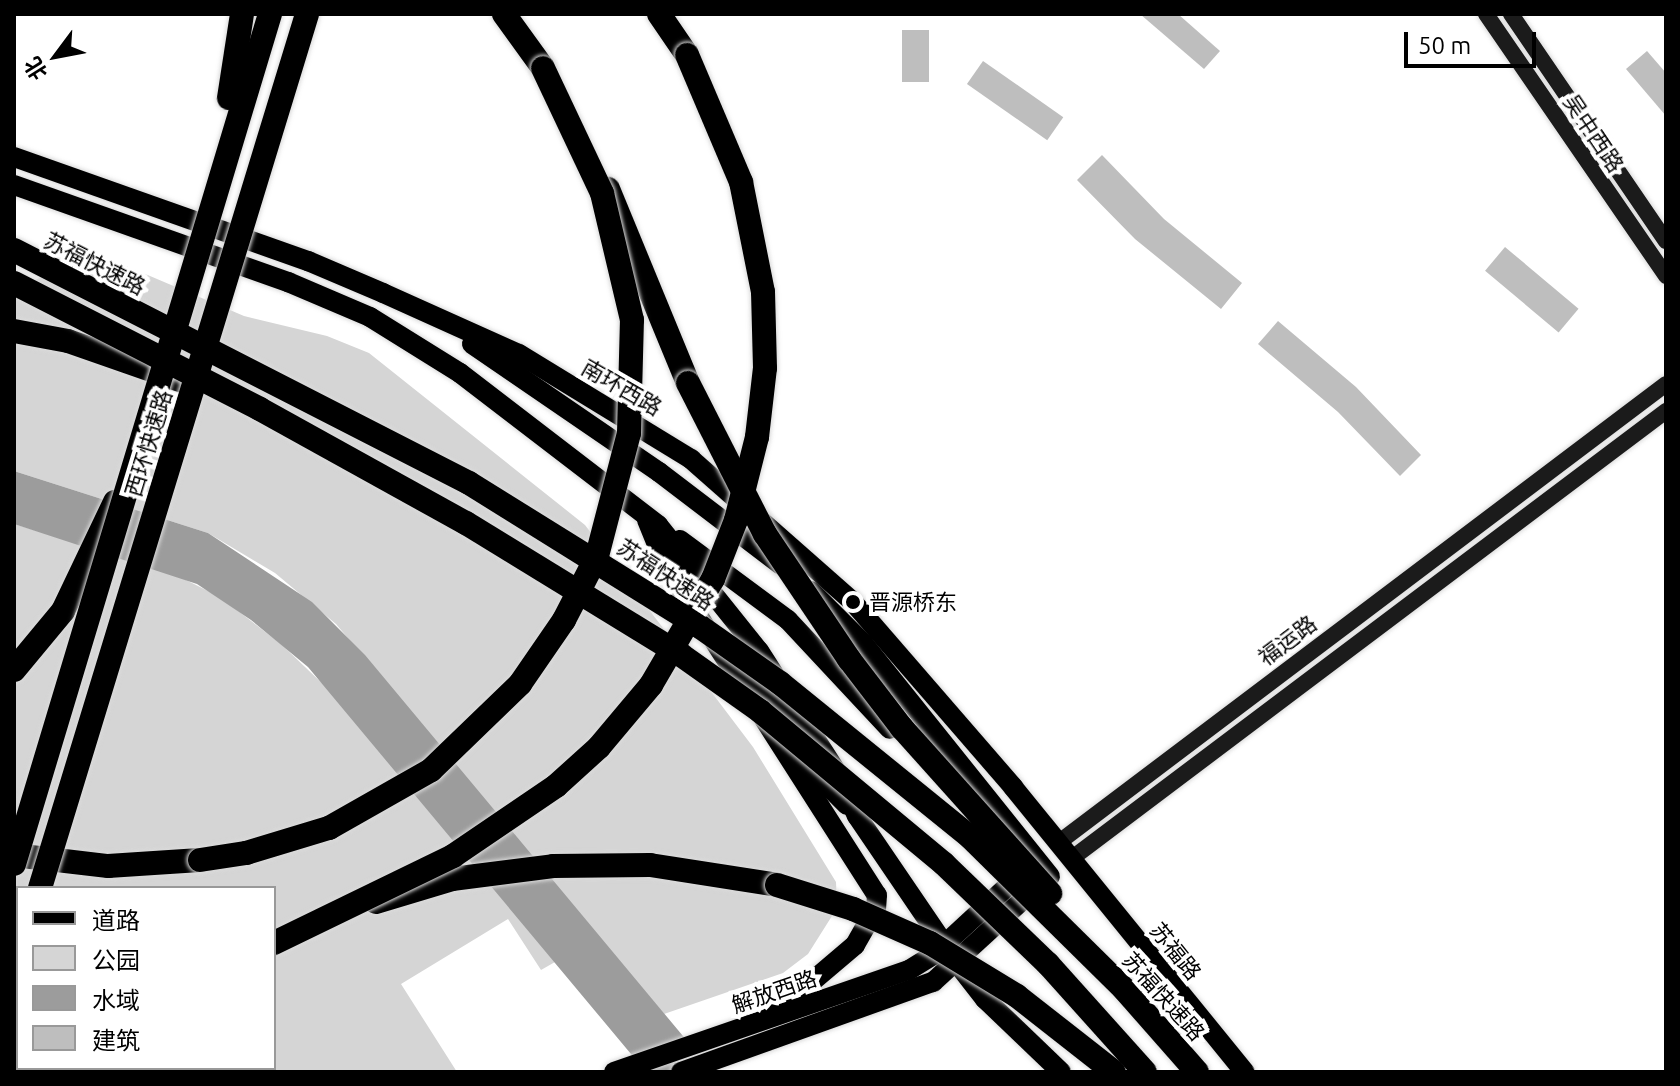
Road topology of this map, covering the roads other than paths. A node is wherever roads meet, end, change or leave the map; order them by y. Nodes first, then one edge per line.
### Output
1 (242, 14) edge
2 (270, 14) edge
3 (307, 14) edge
4 (504, 14) edge
5 (659, 14) edge
6 (1486, 14) edge
7 (1511, 14) edge
8 (558, 93) junction
9 (14, 157) edge
10 (14, 185) edge
11 (1666, 241) edge
12 (14, 248) edge
13 (1666, 276) edge
14 (14, 283) edge
15 (185, 293) junction
16 (432, 317) junction
17 (14, 331) edge
18 (1666, 384) edge
19 (260, 409) junction
20 (1666, 411) edge
21 (134, 464) junction
22 (652, 520) junction
23 (14, 670) edge
24 (1064, 851) junction
25 (14, 855) edge
26 (14, 864) edge
27 (1043, 868) junction
28 (1026, 883) junction
29 (41, 886) edge
30 (324, 919) junction
31 (276, 942) edge
32 (944, 944) junction
33 (957, 963) junction
34 (770, 1017) junction
35 (622, 1069) edge
36 (681, 1072) edge
37 (1061, 1072) edge
38 (1114, 1072) edge
39 (1145, 1072) edge
40 (1199, 1072) edge
41 (1245, 1072) edge

1 - 15 highway, bridge
2 - 15 highway, 西环快速路, bridge
3 - 29 highway, 西环快速路, bridge
4 - 8 highway, bridge
5 - 30 highway, bridge
6 - 13 main road, 吴中西路
7 - 11 main road, 吴中西路
8 - 25 highway, bridge
8 - 40 highway, bridge
9 - 16 main road, 南环西路
10 - 22 main road
12 - 40 highway, 苏福快速路, bridge
14 - 19 highway, bridge
15 - 21 highway, 西环快速路, bridge
16 - 24 main road, 南环西路
16 - 27 main road
17 - 19 highway, bridge
18 - 24 main road, 福运路
19 - 39 highway, bridge
20 - 24 main road, 福运路
21 - 23 highway, bridge
21 - 26 highway, 西环快速路, bridge
22 - 28 main road
22 - 32 main road
22 - 34 main road
24 - 27 main road, 福运路
24 - 41 main road, 苏福路
27 - 28 main road, 福运路
28 - 32 main road, 福运路
28 - 33 main road, 福运路
30 - 31 highway, bridge
30 - 38 highway, bridge
32 - 33 main road
32 - 34 main road, 解放西路
33 - 36 main road, 解放西路
33 - 37 main road
34 - 35 main road, 解放西路

